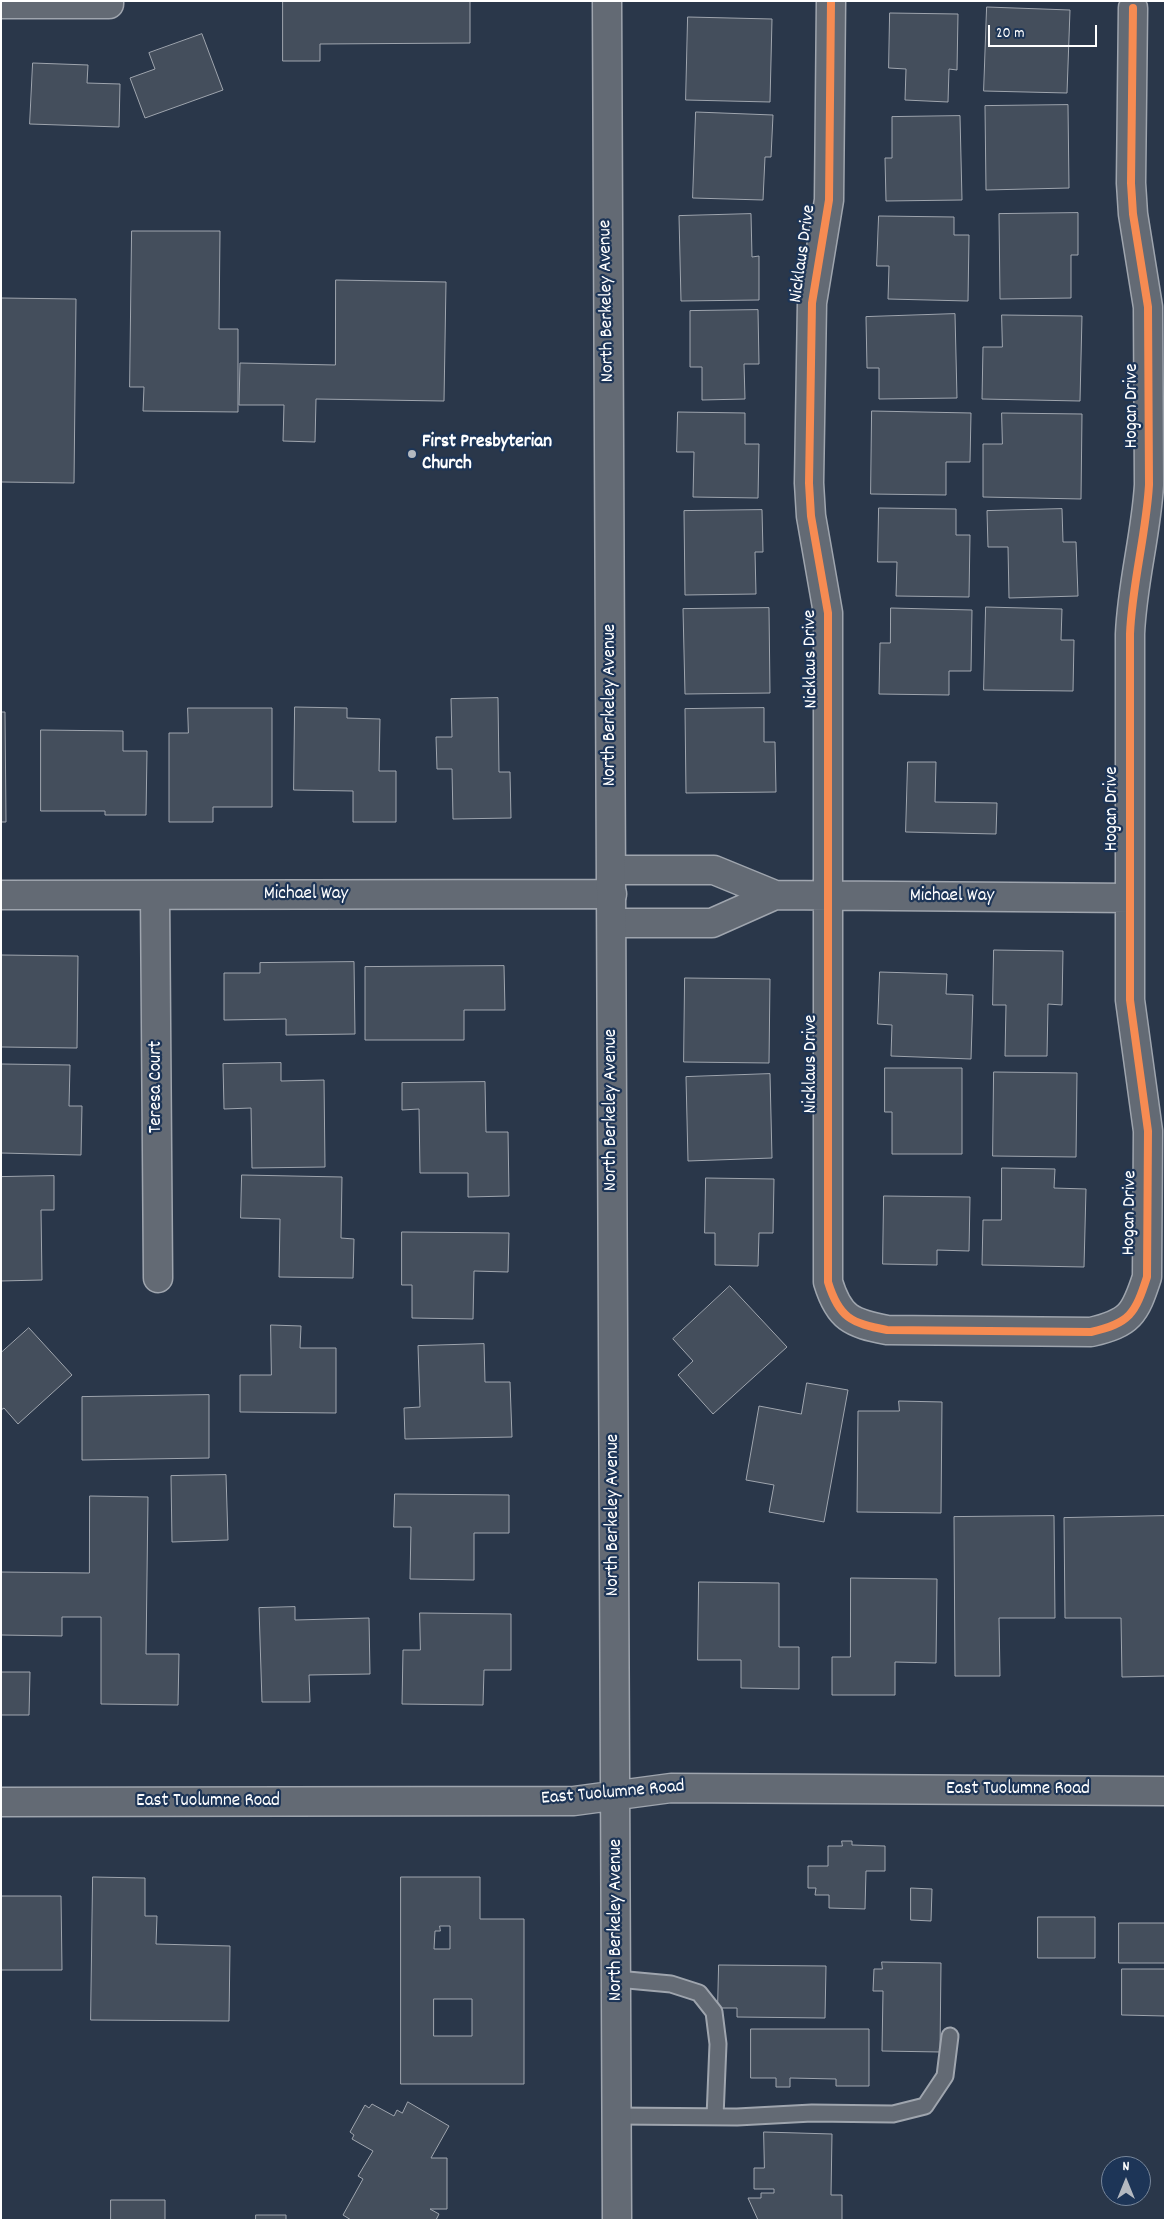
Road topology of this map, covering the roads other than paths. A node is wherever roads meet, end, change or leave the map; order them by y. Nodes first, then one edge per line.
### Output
1 (109, 1) edge
2 (607, 1) edge
3 (831, 1) edge
4 (1, 4) edge
5 (1133, 4) edge
6 (612, 882) junction
7 (1, 895) edge
8 (155, 895) junction
9 (775, 895) junction
10 (829, 896) junction
11 (1130, 898) junction
12 (612, 923) junction
13 (158, 1278) dead end
14 (844, 1315) joint
15 (1165, 1791) edge
16 (616, 1795) junction
17 (1, 1802) edge
18 (617, 1979) junction
19 (950, 2036) dead end
20 (617, 2116) junction
21 (715, 2117) junction
22 (617, 2220) edge

1 - 4 street
2 - 6 street, North Berkeley Avenue
3 - 10 street, Nicklaus Drive
5 - 11 street, Hogan Drive
6 - 8 street, Michael Way
6 - 9 street, Michael Way
6 - 12 street, North Berkeley Avenue
7 - 8 street, Michael Way
8 - 13 street, Teresa Court
9 - 10 street, Michael Way
9 - 12 street, Michael Way
10 - 11 street, Michael Way
10 - 14 street, Nicklaus Drive
11 - 14 street, Hogan Drive
12 - 16 street, North Berkeley Avenue
15 - 16 street, East Tuolumne Road
16 - 17 street, East Tuolumne Road
16 - 18 street, North Berkeley Avenue
18 - 20 street, North Berkeley Avenue
18 - 21 lane
19 - 21 lane
20 - 21 lane
20 - 22 street, North Berkeley Avenue

